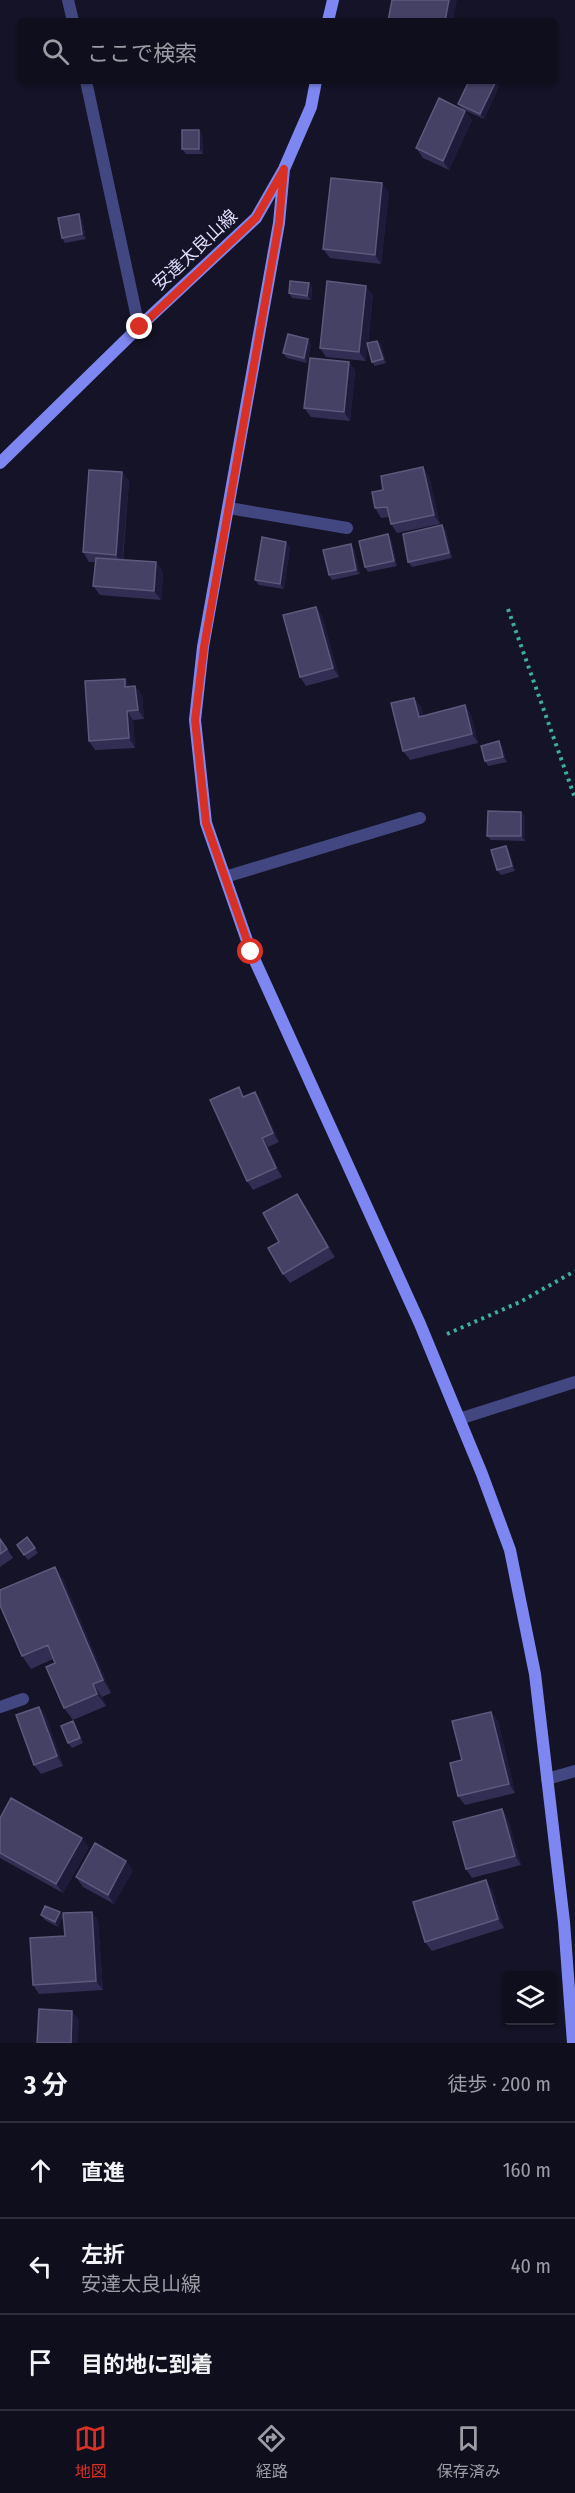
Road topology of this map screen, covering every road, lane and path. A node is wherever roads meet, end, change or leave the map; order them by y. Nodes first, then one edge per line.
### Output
1 (68, 0) edge
2 (333, 0) edge
3 (72, 18) edge
4 (329, 18) edge
5 (87, 84) edge
6 (315, 84) edge
7 (284, 169) junction
8 (140, 327) junction
9 (0, 463) edge
10 (229, 508) junction
11 (347, 528) dead end
12 (508, 609) dead end
13 (575, 798) edge
14 (420, 818) dead end
15 (225, 877) junction
16 (575, 1272) edge
17 (428, 1342) junction
18 (575, 1382) edge
19 (459, 1419) junction
20 (23, 1699) dead end
21 (0, 1707) edge
22 (575, 1771) edge
23 (547, 1779) junction
24 (569, 1922) edge
25 (573, 2043) edge

1 - 3 street
2 - 4 street
5 - 8 street
6 - 7 street, 安達太良山線
7 - 8 street, 安達太良山線
7 - 10 street
8 - 9 street, 安達太良山線
10 - 11 street
10 - 15 street
12 - 13 path
14 - 15 street
15 - 17 street
16 - 17 path
17 - 19 street
18 - 19 street
19 - 23 street
20 - 21 street
22 - 23 street
23 - 24 street
24 - 25 street

